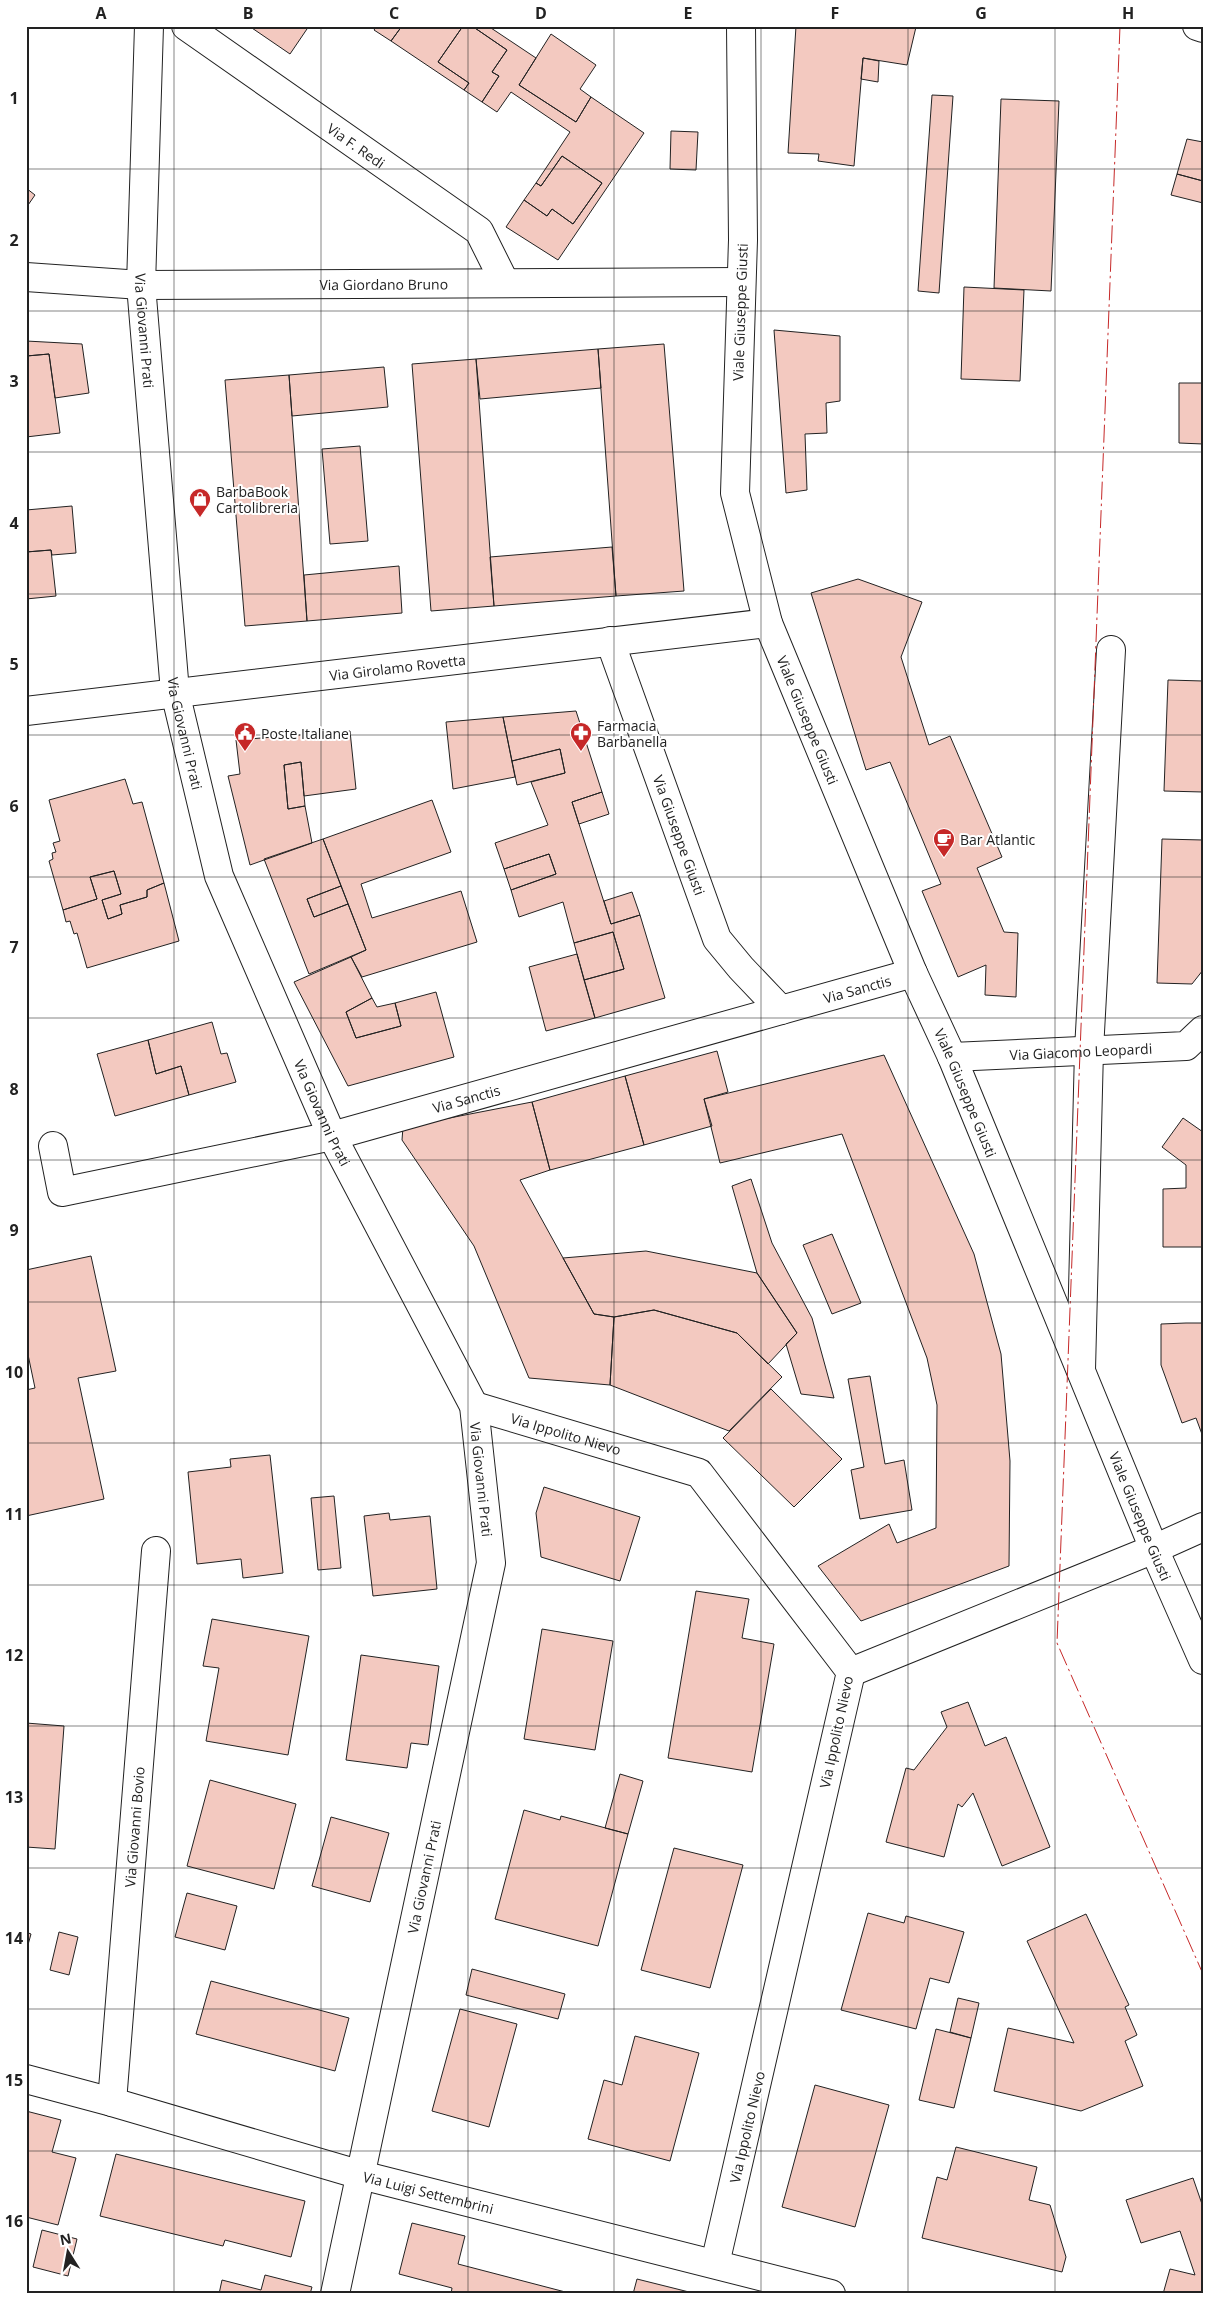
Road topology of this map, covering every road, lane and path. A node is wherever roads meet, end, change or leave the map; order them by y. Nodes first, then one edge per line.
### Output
1 (149, 26) edge
2 (186, 26) edge
3 (741, 26) edge
4 (1197, 26) edge
5 (1203, 28) edge
6 (26, 277) edge
7 (741, 282) junction
8 (505, 283) junction
9 (141, 285) junction
10 (768, 623) junction
11 (610, 641) junction
12 (1111, 650) dead end
13 (175, 692) junction
14 (26, 711) edge
15 (913, 973) junction
16 (781, 1010) junction
17 (1203, 1030) edge
18 (1089, 1050) junction
19 (952, 1057) junction
20 (332, 1136) junction
21 (53, 1146) dead end
22 (1081, 1370) junction
23 (474, 1406) junction
24 (1203, 1527) edge
25 (1154, 1549) junction
26 (156, 1551) dead end
27 (1203, 1660) edge
28 (851, 1672) junction
29 (26, 2079) edge
30 (112, 2102) junction
31 (361, 2175) junction
32 (715, 2264) junction
33 (334, 2294) edge
34 (831, 2294) edge

1 - 9 street, Via Giovanni Prati
2 - 8 street, Via F. Redi
3 - 7 street, Viale Giuseppe Giusti
4 - 5 street
6 - 9 street, Via Giordano Bruno
7 - 8 street, Via Giordano Bruno
7 - 10 street, Viale Giuseppe Giusti
8 - 9 street, Via Giordano Bruno
9 - 13 street, Via Giovanni Prati
10 - 11 street, Via Girolamo Rovetta
10 - 15 street, Viale Giuseppe Giusti
11 - 13 street, Via Girolamo Rovetta
11 - 16 street, Via Giuseppe Giusti
12 - 18 street, Viale Giuseppe Giusti
13 - 14 street, Via Girolamo Rovetta
13 - 20 street, Via Giovanni Prati
15 - 16 street, Via Sanctis
15 - 19 street, Viale Giuseppe Giusti
16 - 20 street, Via Sanctis
17 - 18 street, Via Giacomo Leopardi
18 - 19 street, Via Giacomo Leopardi
18 - 22 street, Viale Giuseppe Giusti
19 - 22 street, Viale Giuseppe Giusti
20 - 21 street, Via Sanctis
20 - 23 street, Via Giovanni Prati
22 - 25 street, Viale Giuseppe Giusti
23 - 28 street, Via Ippolito Nievo
23 - 31 street, Via Giovanni Prati
24 - 25 street
25 - 27 street, Viale Giuseppe Giusti
25 - 28 street
26 - 30 street, Via Giovanni Bovio
28 - 32 street, Via Ippolito Nievo
29 - 30 street, Via Luigi Settembrini
30 - 31 street, Via Luigi Settembrini
31 - 32 street, Via Luigi Settembrini
31 - 33 street, Via Giovanni Prati
32 - 34 street, Via Luigi Settembrini

